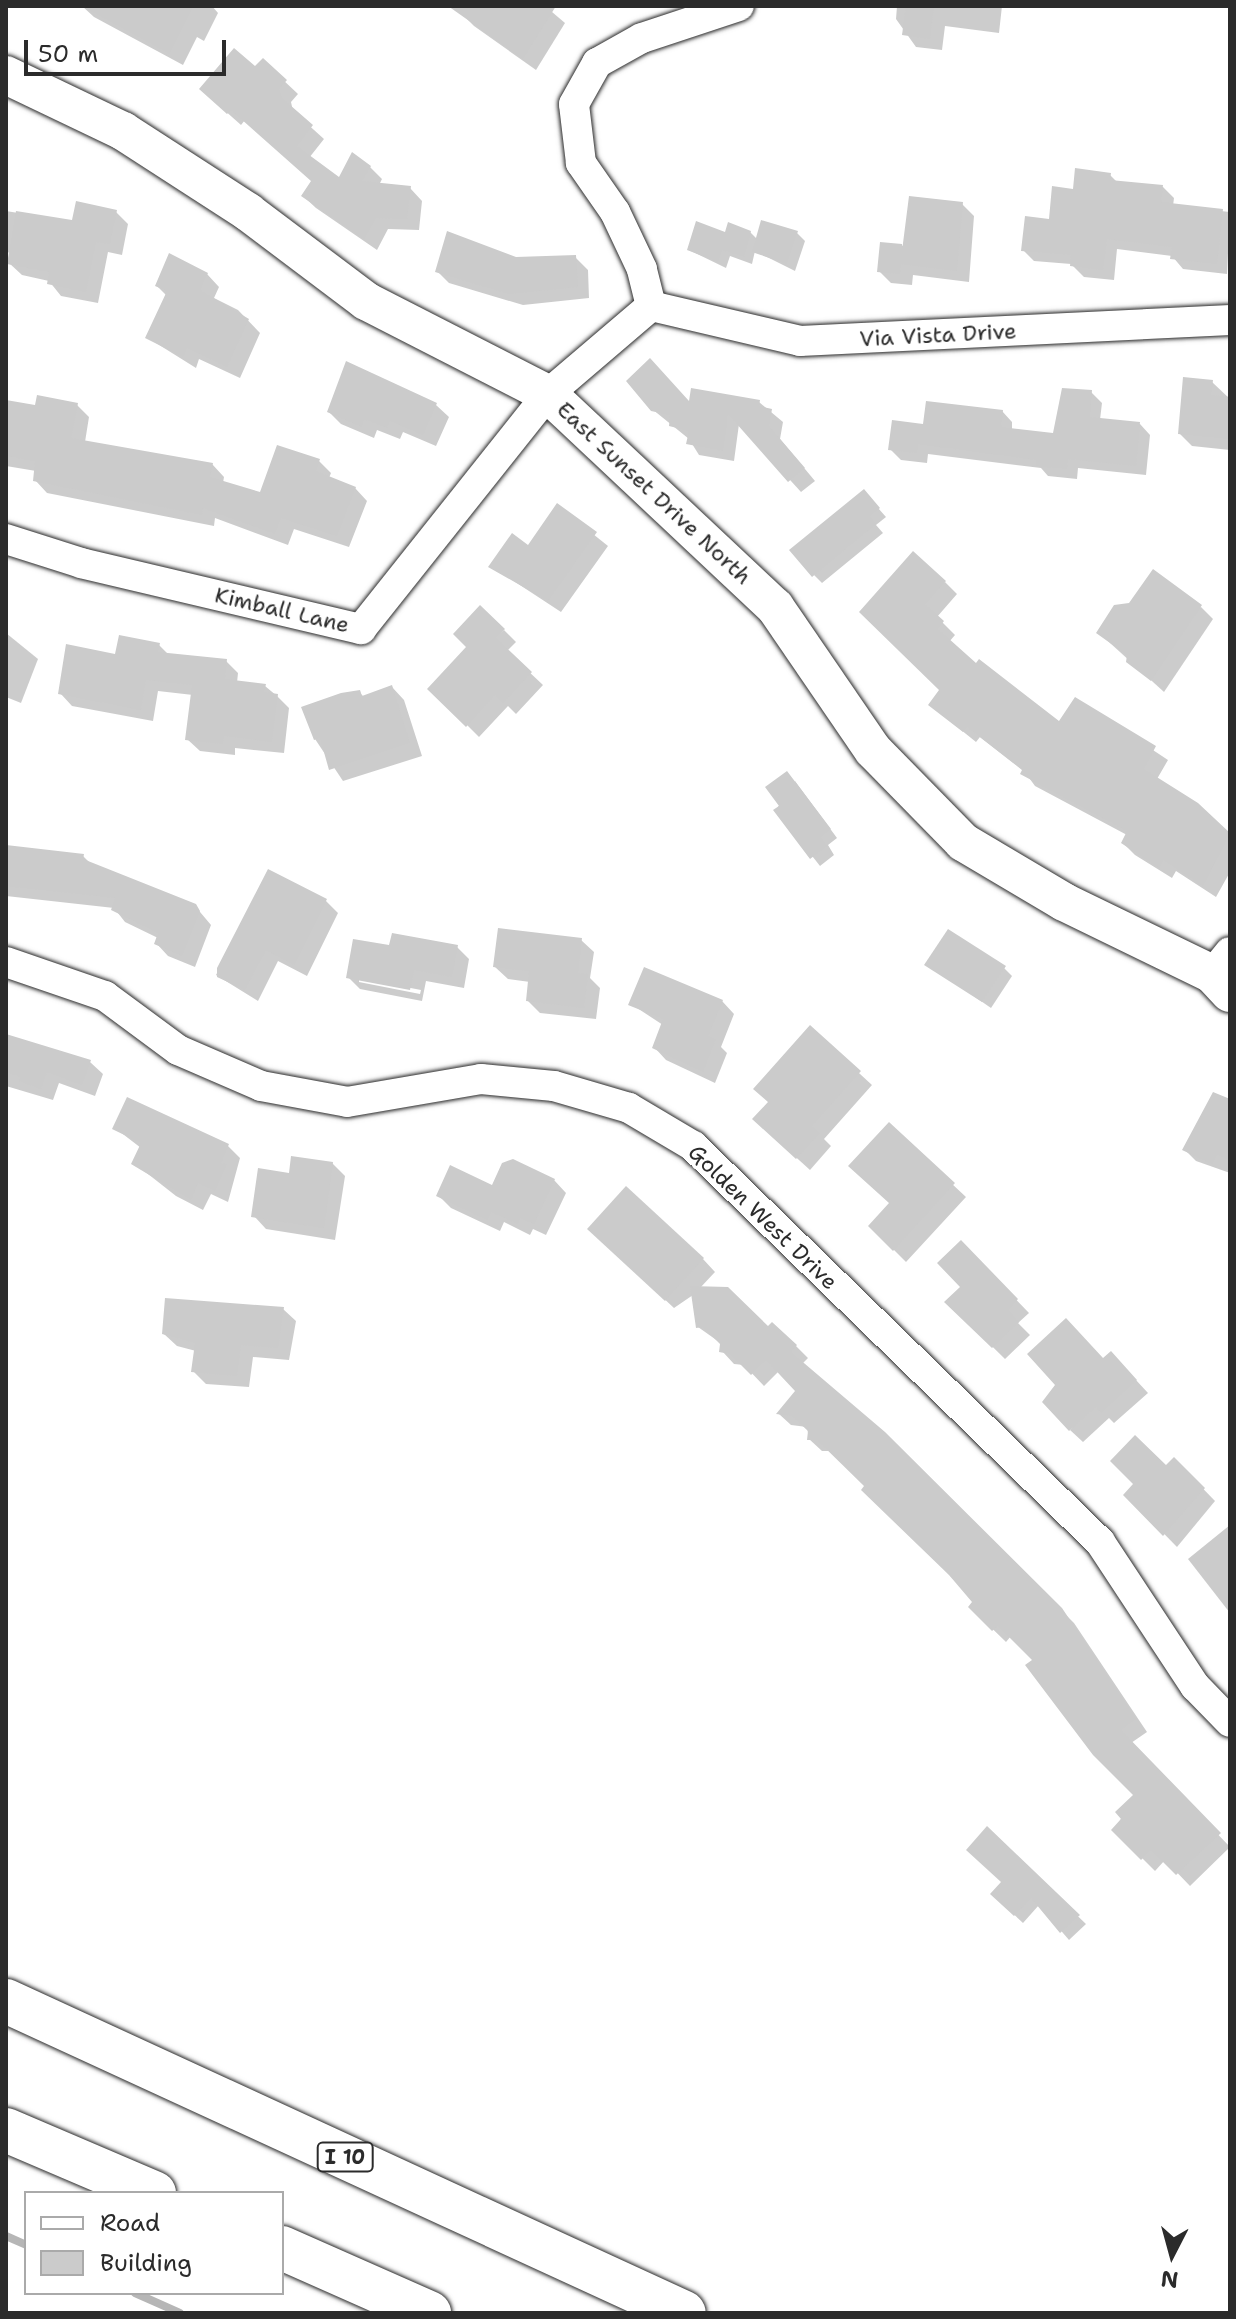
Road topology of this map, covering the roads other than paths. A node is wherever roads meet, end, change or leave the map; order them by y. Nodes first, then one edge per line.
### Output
1 (739, 6) edge
2 (682, 15) edge
3 (6, 75) edge
4 (651, 306) junction
5 (1230, 320) edge
6 (548, 394) junction
7 (6, 539) edge
8 (6, 962) edge
9 (1224, 973) edge
10 (1230, 1722) edge
11 (6, 2001) edge
12 (6, 2130) edge
13 (149, 2191) edge
14 (284, 2249) edge
15 (429, 2313) edge
16 (684, 2313) edge

1 - 2 street
2 - 4 street
3 - 6 street, East Sunset Drive North
4 - 5 street, Via Vista Drive
4 - 6 street
6 - 7 street, Kimball Lane
6 - 9 street, East Sunset Drive North
8 - 10 street, Golden West Drive
11 - 16 highway, I 10
12 - 13 highway
14 - 15 highway

